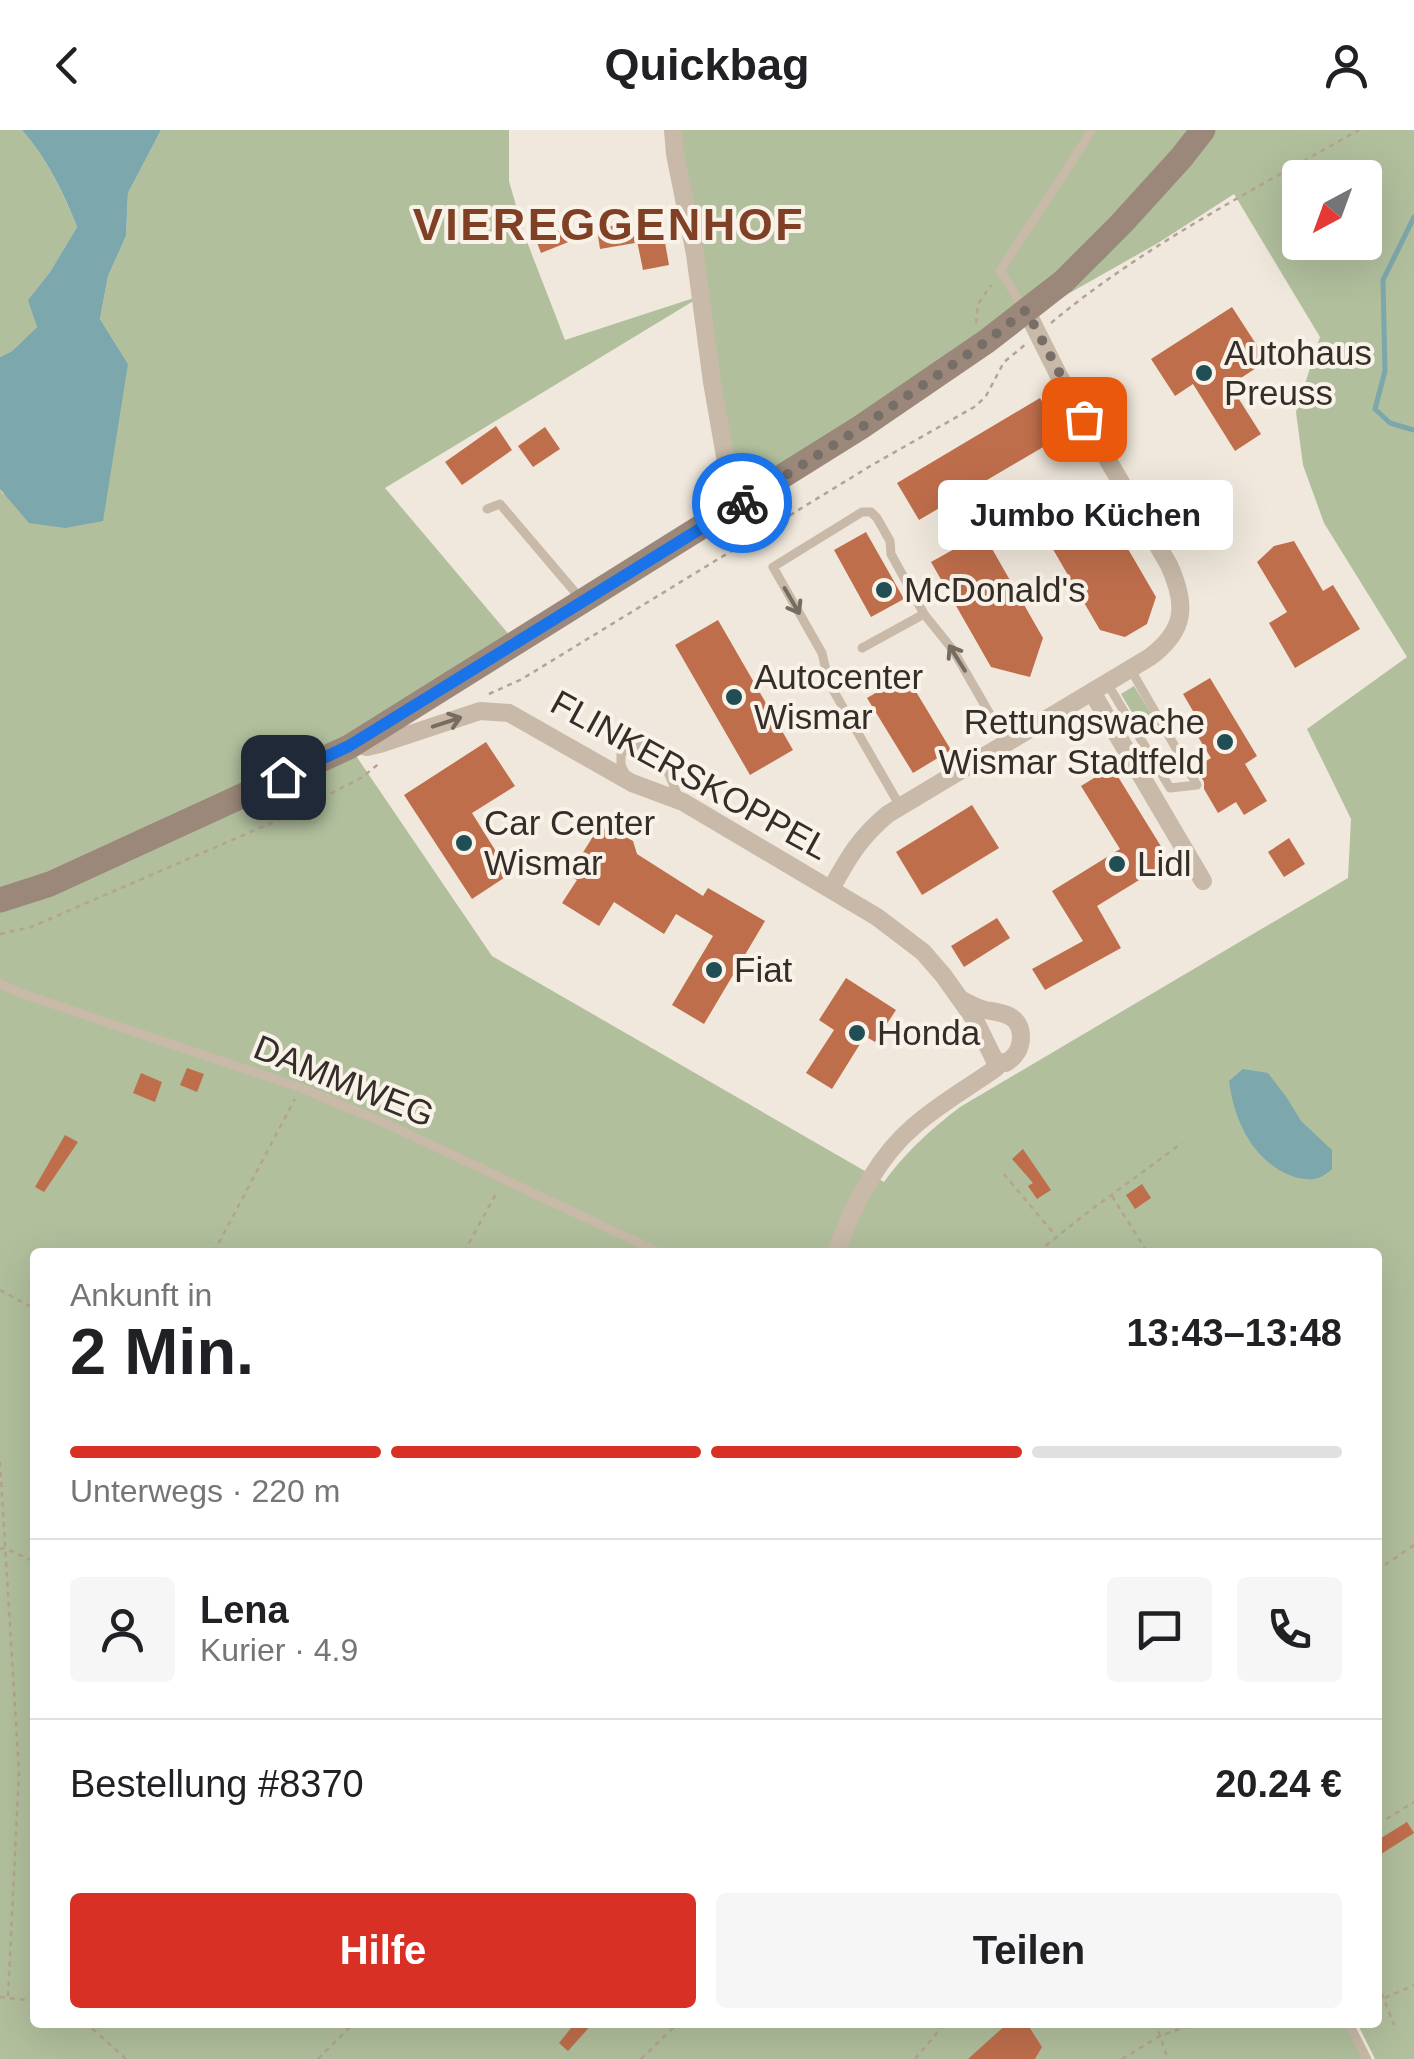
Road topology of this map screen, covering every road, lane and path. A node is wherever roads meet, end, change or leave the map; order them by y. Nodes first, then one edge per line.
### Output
1 (673, 130) edge
2 (1092, 130) edge
3 (1203, 130) edge
4 (1026, 310) junction
5 (734, 508) junction
6 (487, 509) dead end
7 (582, 602) junction
8 (924, 614) junction
9 (862, 648) dead end
10 (1130, 669) junction
11 (1099, 688) junction
12 (1006, 742) junction
13 (353, 744) junction
14 (663, 760) junction
15 (639, 786) junction
16 (682, 802) junction
17 (900, 806) junction
18 (1203, 880) dead end
19 (830, 889) junction
20 (0, 900) edge
21 (0, 984) edge
22 (960, 999) junction
23 (995, 1061) junction
24 (301, 1088) junction
25 (1182, 1143) dead end
26 (1004, 1174) dead end
27 (504, 1180) junction
28 (1111, 1194) junction
29 (1056, 1236) junction
30 (216, 1248) edge
31 (466, 1248) edge
32 (649, 1248) edge
33 (838, 1248) edge
34 (1042, 1248) edge
35 (1145, 1248) edge
36 (0, 1290) edge
37 (30, 1305) edge
38 (0, 1462) edge
39 (1414, 1545) edge
40 (2, 1548) edge
41 (30, 1560) edge
42 (1382, 1566) edge
43 (1414, 1802) edge
44 (1382, 1822) edge
45 (1414, 1985) edge
46 (0, 1997) edge
47 (8, 1997) junction
48 (1383, 1998) joint
49 (30, 2000) edge
50 (1394, 2025) dead end
51 (91, 2028) edge
52 (349, 2028) edge
53 (673, 2028) edge
54 (941, 2028) edge
55 (1157, 2028) edge
56 (1183, 2028) edge
57 (1351, 2028) edge
58 (1160, 2036) junction
59 (126, 2059) edge
60 (318, 2059) edge
61 (641, 2059) edge
62 (914, 2059) edge
63 (1122, 2059) edge
64 (1168, 2059) edge
65 (1367, 2059) edge

1 - 5 street
2 - 4 lane
3 - 4 main road
4 - 5 main road
4 - 10 street
5 - 7 main road
6 - 7 lane
7 - 13 main road
8 - 9 lane
12 -> 8 lane
8 -> 17 lane
10 - 11 street
10 - 11 lane
11 - 12 street
11 - 18 street
12 - 17 street
13 -> 15 street, FLINKERSKOPPEL
13 - 20 main road
14 - 15 lane
14 - 15 lane
14 - 16 lane
15 - 16 street, FLINKERSKOPPEL
16 - 19 street, FLINKERSKOPPEL
17 - 19 street
19 - 22 street, FLINKERSKOPPEL
21 - 24 lane, DAMMWEG
22 - 23 street, FLINKERSKOPPEL
22 - 23 street
23 - 33 street
24 - 27 lane, DAMMWEG
24 - 30 path
25 - 28 path
26 - 29 path
27 - 31 path
27 - 32 lane, DAMMWEG
28 - 29 path
28 - 35 path
29 - 34 path
36 - 37 path
38 - 40 path
39 - 42 path
40 - 41 path
40 - 47 path
43 - 44 path
45 - 48 path
46 - 47 path
47 - 49 path
48 - 50 path
51 - 59 path
52 - 60 path
53 - 61 path
54 - 62 path
55 - 58 path
56 - 58 path
57 - 65 lane
58 - 63 path
58 - 64 path

